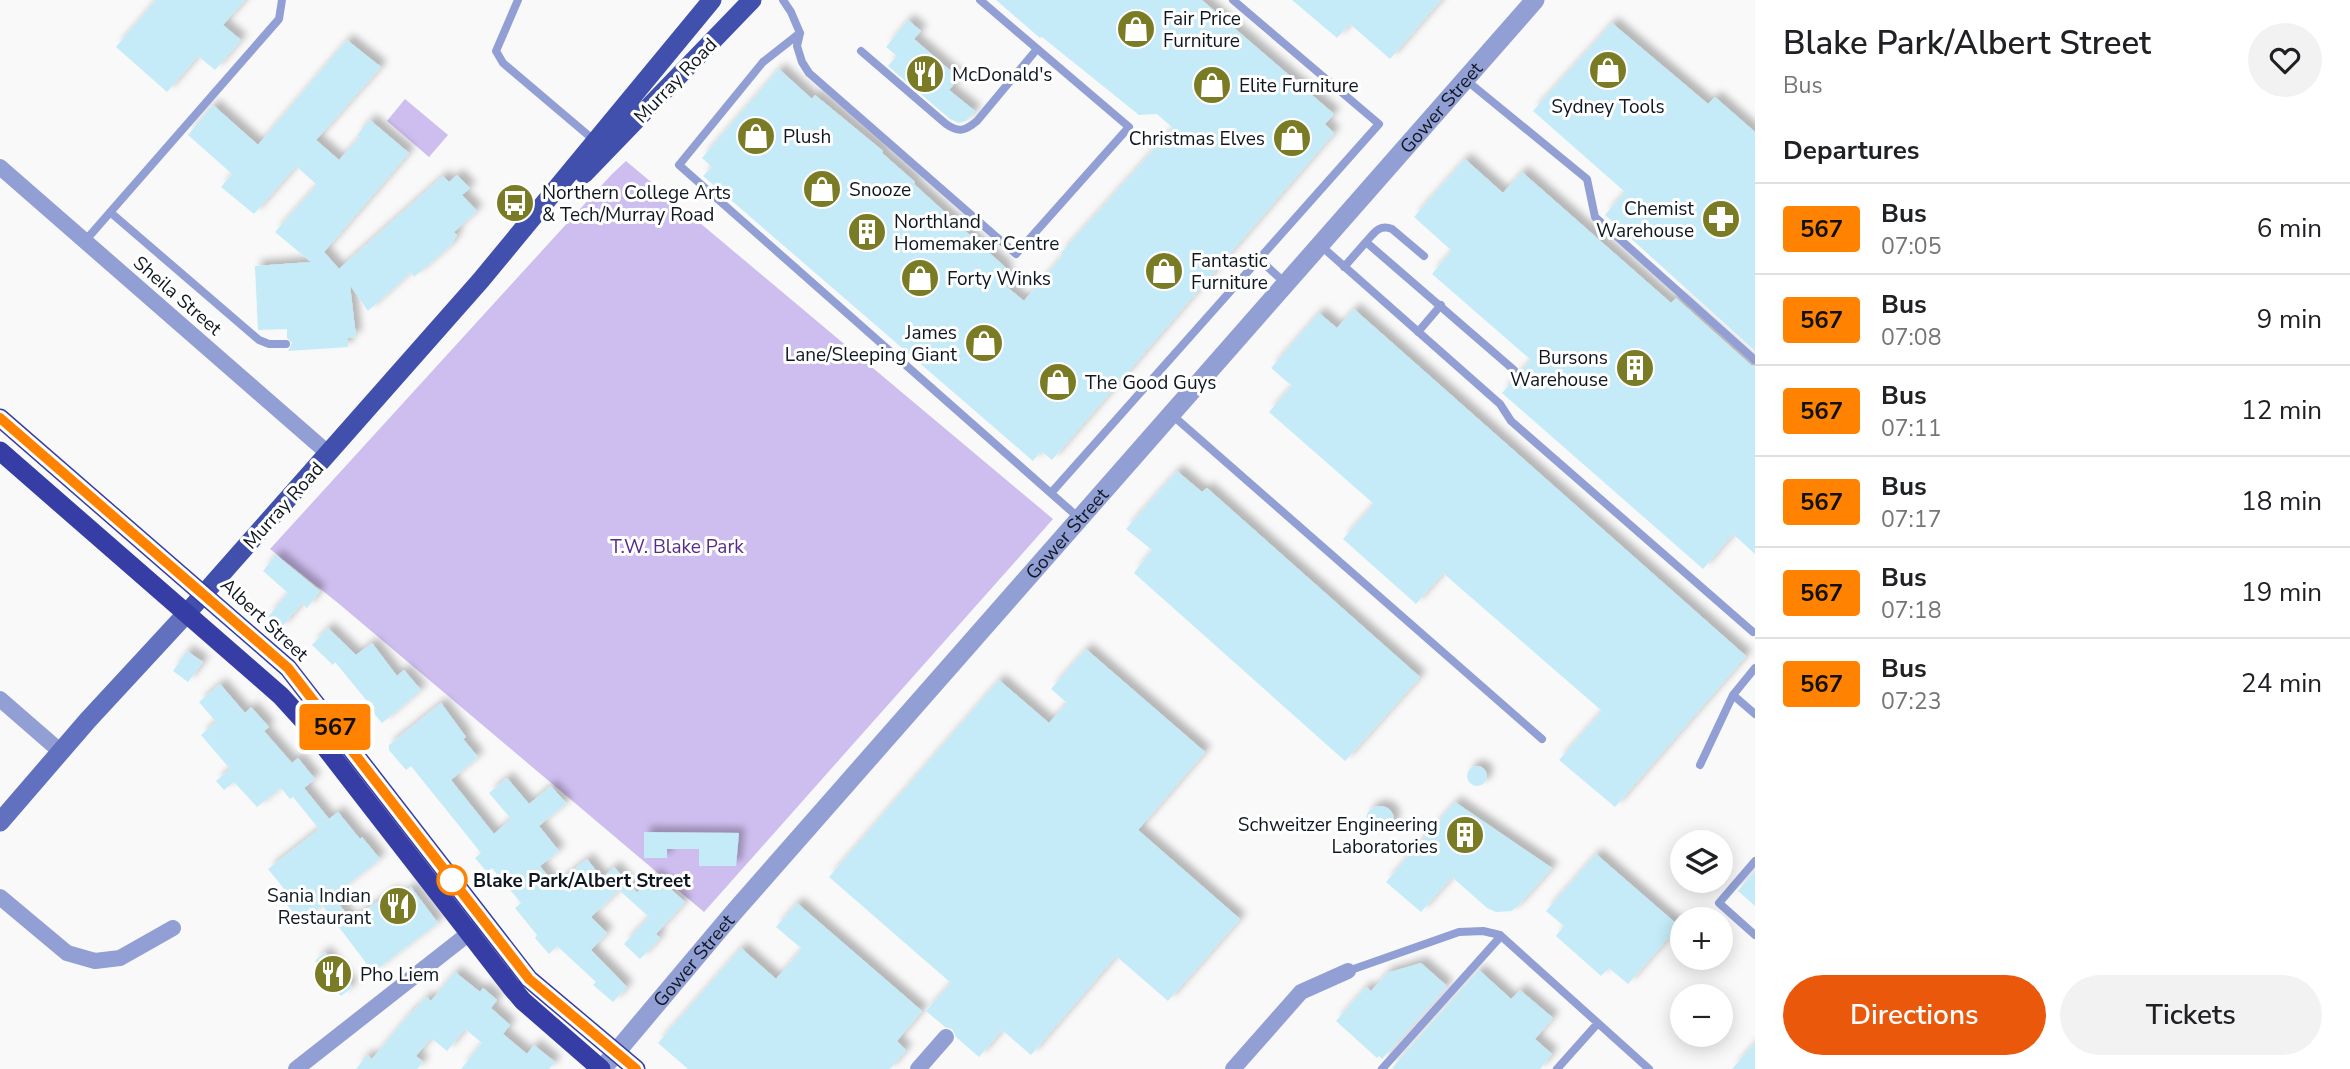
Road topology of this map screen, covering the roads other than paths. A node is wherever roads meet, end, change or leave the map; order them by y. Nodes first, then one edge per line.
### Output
1 (282, 0) edge
2 (518, 0) edge
3 (712, 0) edge
4 (752, 0) edge
5 (783, 0) edge
6 (980, 0) edge
7 (1233, 0) edge
8 (1535, 0) edge
9 (800, 33) junction
10 (1037, 49) junction
11 (861, 51) dead end
12 (1465, 79) junction
13 (596, 142) junction
14 (0, 167) edge
15 (110, 212) junction
16 (85, 241) junction
17 (1366, 242) junction
18 (1320, 245) junction
19 (1424, 256) dead end
20 (1259, 259) junction
21 (1345, 267) junction
22 (481, 280) junction
23 (1286, 284) junction
24 (1441, 305) junction
25 (1418, 332) junction
26 (286, 344) dead end
27 (1755, 360) edge
28 (1514, 370) dead end
29 (1171, 414) junction
30 (0, 418) edge
31 (0, 451) edge
32 (329, 454) junction
33 (1051, 493) junction
34 (1079, 518) junction
35 (204, 593) junction
36 (187, 613) junction
37 (1753, 632) dead end
38 (1755, 668) edge
39 (1732, 695) junction
40 (0, 699) edge
41 (1755, 714) edge
42 (327, 718) junction
43 (311, 729) junction
44 (1542, 739) dead end
45 (61, 752) junction
46 (1700, 765) dead end
47 (0, 822) edge
48 (1755, 861) edge
49 (0, 897) edge
50 (476, 927) junction
51 (173, 928) dead end
52 (1755, 934) edge
53 (1502, 936) junction
54 (1348, 971) joint
55 (1598, 1023) junction
56 (946, 1037) dead end
57 (616, 1052) junction
58 (296, 1069) edge
59 (601, 1069) edge
60 (636, 1069) edge
61 (918, 1069) edge
62 (1233, 1069) edge
63 (1382, 1069) edge
64 (1557, 1069) edge
65 (1649, 1069) edge

1 - 15 lane
2 - 13 lane
3 - 13 main road, Murray Road
4 - 22 main road, Murray Road
5 - 9 lane
6 - 10 lane
7 - 20 lane
8 - 12 street, Gower Street
9 - 10 lane
9 - 33 lane
10 - 11 lane
12 - 18 street, Gower Street
12 - 27 lane
13 - 22 main road, Murray Road
14 - 16 street, Sheila Street
15 - 16 lane
15 - 26 lane
16 - 32 street, Sheila Street
17 - 19 lane
17 - 21 lane
17 - 24 lane
18 - 21 lane
18 - 23 street, Gower Street
20 - 23 lane
20 - 33 lane
21 - 25 lane
22 - 32 main road, Murray Road
23 - 29 street, Gower Street
24 - 25 lane
24 - 28 lane
25 - 37 lane
29 - 34 street, Gower Street
29 - 44 lane
30 - 35 highway, Albert Street
31 - 36 highway, Albert Street
32 - 35 main road, Murray Road
33 - 34 lane
34 - 57 street, Gower Street
35 - 36 main road, Murray Road
35 - 42 highway, Albert Street
36 - 43 highway, Albert Street
36 - 45 main road, Murray Road
38 - 39 lane
39 - 41 lane
39 - 46 lane
40 - 45 street
42 - 43 highway
42 - 50 highway, Albert Street
43 - 50 highway, Albert Street
45 - 47 main road, Murray Road
48 - 52 lane
49 - 51 street
50 - 57 highway, Albert Street
50 - 58 street
50 - 59 highway, Albert Street
53 - 54 lane
53 - 55 lane
53 - 63 lane
54 - 62 street
55 - 64 lane
55 - 65 lane
56 - 61 street
57 - 59 street, Gower Street
57 - 60 highway, Albert Street

